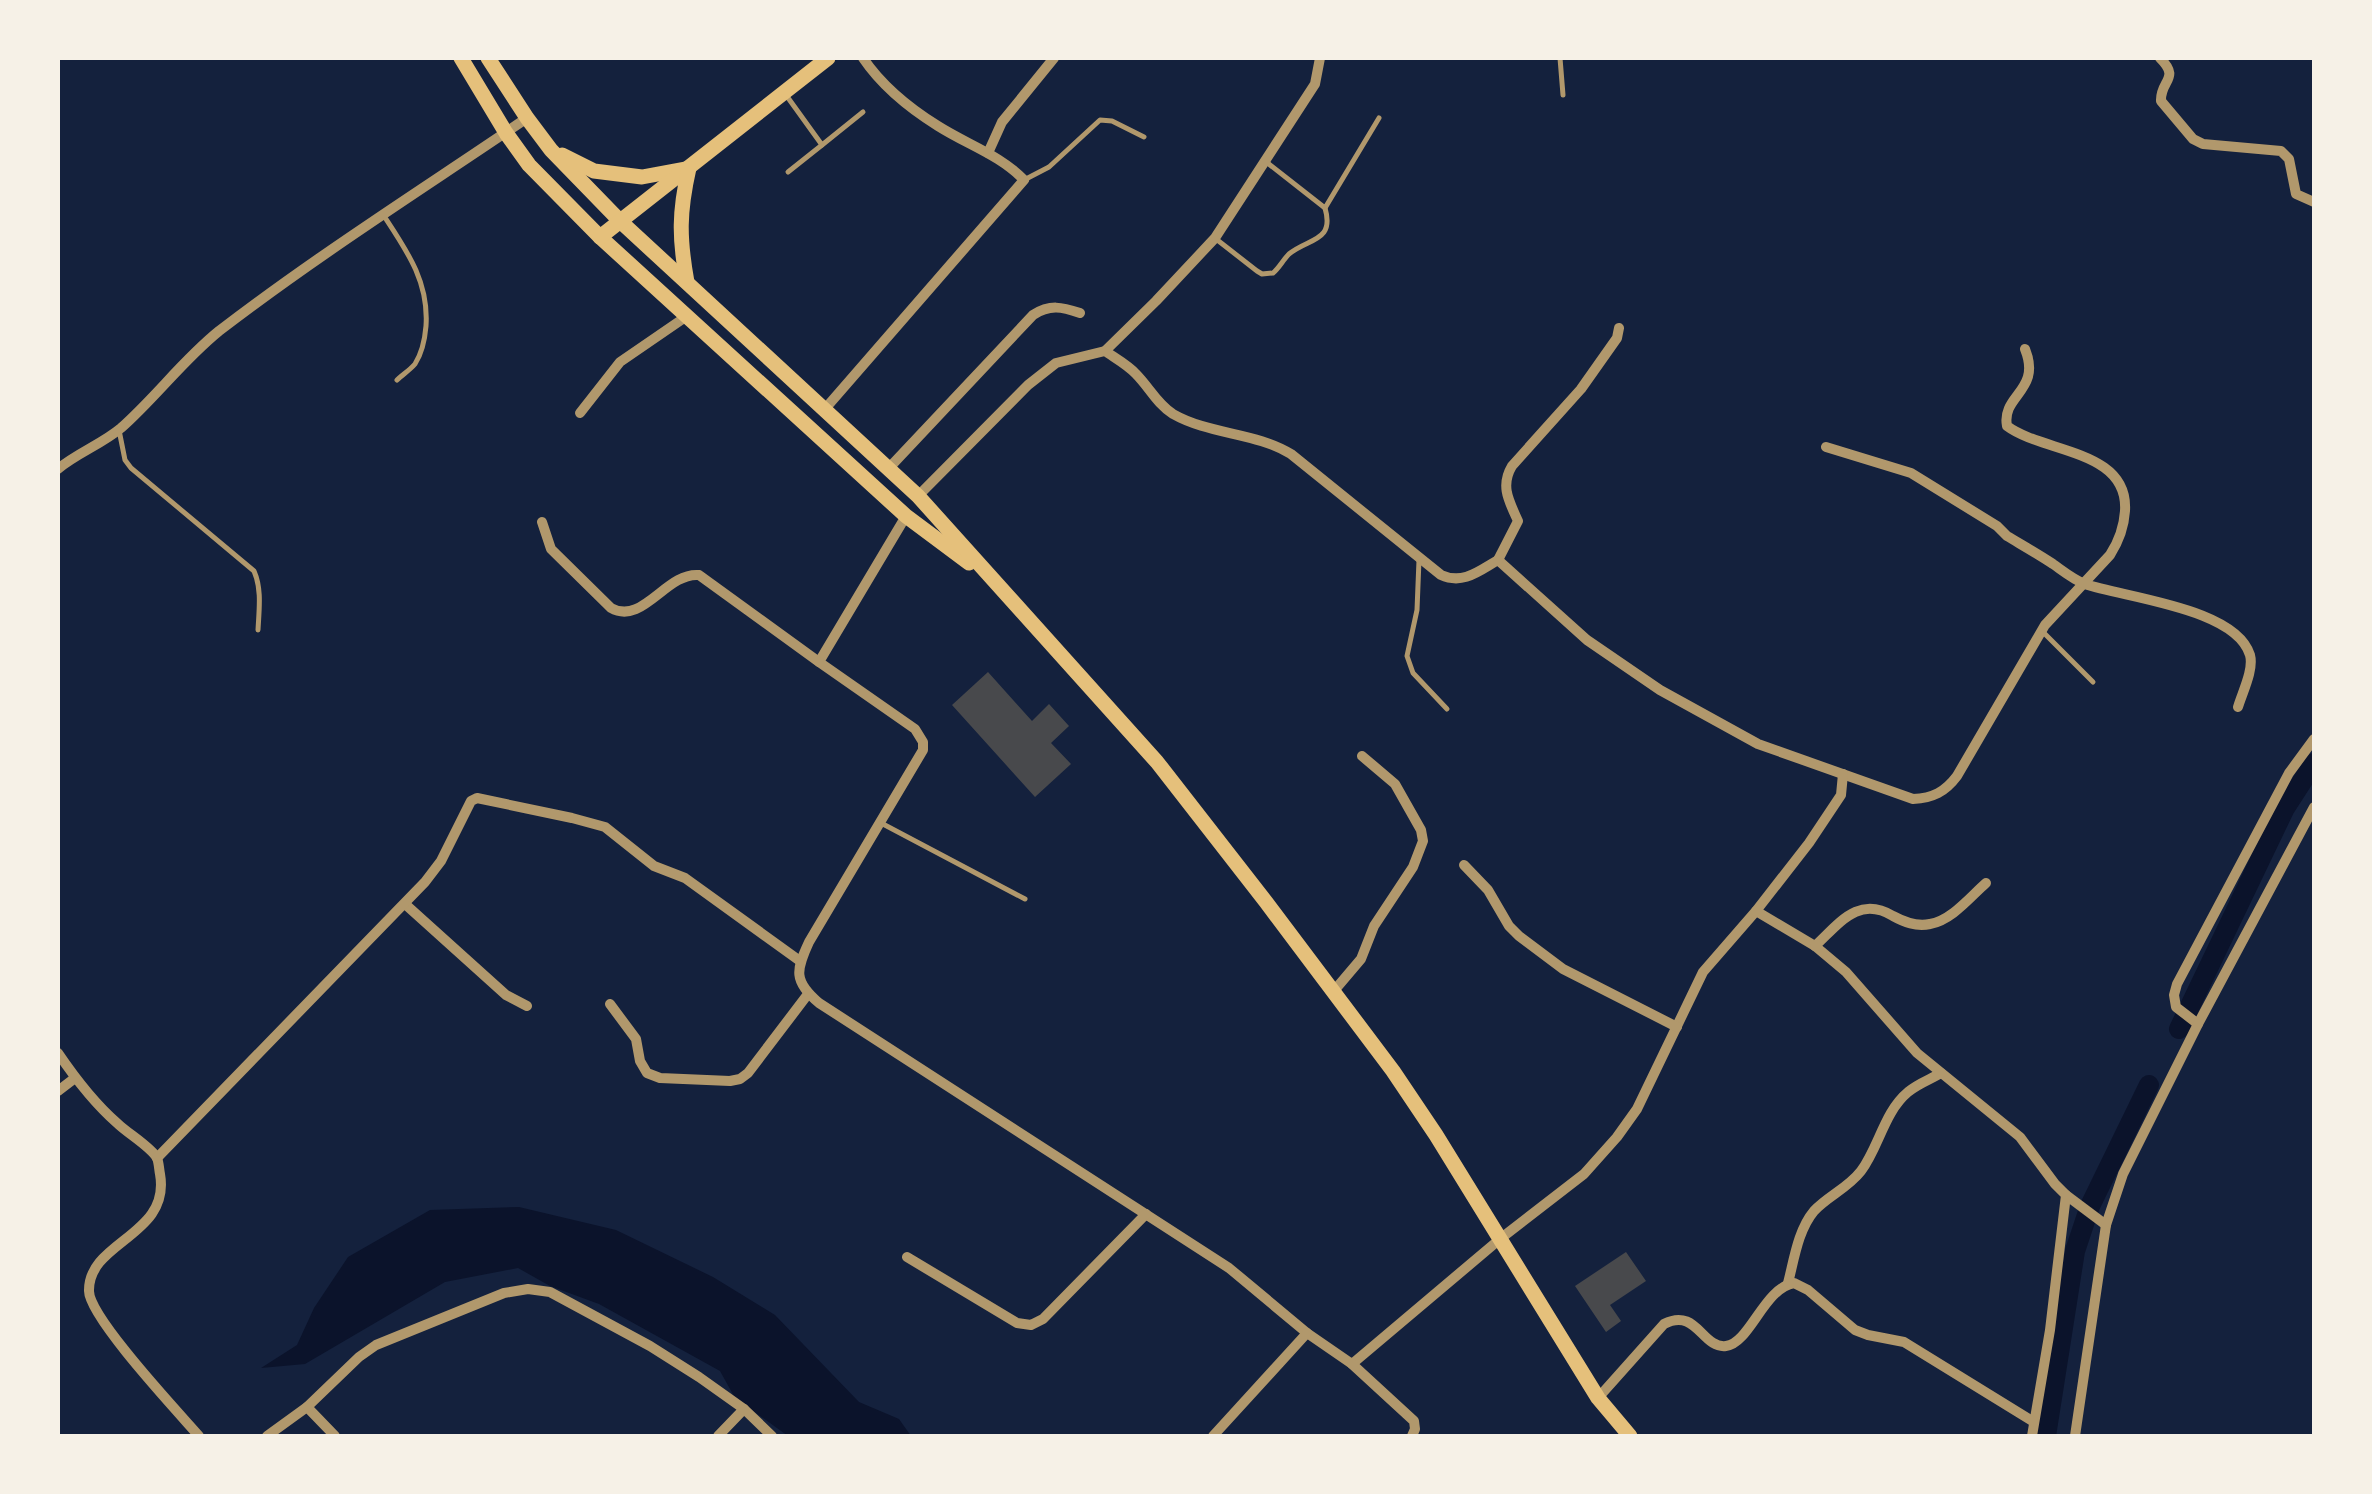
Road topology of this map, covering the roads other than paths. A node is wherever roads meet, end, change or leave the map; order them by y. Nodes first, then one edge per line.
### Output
1 (461, 58) edge
2 (488, 58) edge
3 (828, 58) edge
4 (863, 58) edge
5 (1054, 58) edge
6 (1320, 58) edge
7 (1560, 58) edge
8 (2160, 58) edge
9 (784, 92) junction
10 (1563, 95) dead end
11 (862, 112) dead end
12 (527, 118) junction
13 (1379, 118) dead end
14 (506, 132) junction
15 (1144, 136) dead end
16 (822, 145) junction
17 (551, 150) junction
18 (988, 152) junction
19 (1265, 161) junction
20 (688, 168) junction
21 (788, 172) dead end
22 (1024, 180) junction
23 (2314, 202) edge
24 (1325, 208) junction
25 (383, 214) junction
26 (620, 221) junction
27 (600, 237) junction
28 (1215, 238) junction
29 (687, 283) junction
30 (1080, 313) dead end
31 (687, 316) junction
32 (1619, 328) dead end
33 (2025, 349) dead end
34 (1104, 351) junction
35 (397, 380) dead end
36 (824, 410) junction
37 (580, 412) dead end
38 (120, 430) junction
39 (1826, 447) dead end
40 (889, 468) junction
41 (58, 469) edge
42 (918, 496) junction
43 (906, 516) junction
44 (542, 522) dead end
45 (1420, 556) junction
46 (1498, 560) junction
47 (2082, 583) junction
48 (1001, 586) junction
49 (258, 630) dead end
50 (2041, 630) junction
51 (819, 662) junction
52 (2093, 682) dead end
53 (2238, 707) dead end
54 (1447, 709) dead end
55 (2314, 739) edge
56 (1362, 756) dead end
57 (1844, 774) junction
58 (2314, 807) edge
59 (880, 823) junction
60 (1464, 865) dead end
61 (1986, 883) dead end
62 (1025, 899) dead end
63 (405, 904) junction
64 (1756, 911) junction
65 (1815, 946) junction
66 (800, 961) junction
67 (1333, 992) junction
68 (808, 994) junction
69 (610, 1004) dead end
70 (527, 1006) dead end
71 (2198, 1024) junction
72 (1676, 1027) junction
73 (58, 1053) edge
74 (1941, 1073) junction
75 (75, 1078) junction
76 (58, 1092) edge
77 (157, 1158) junction
78 (2066, 1195) junction
79 (1146, 1214) junction
80 (2101, 1222) junction
81 (1500, 1239) junction
82 (907, 1257) dead end
83 (1788, 1283) junction
84 (1307, 1333) junction
85 (1352, 1364) junction
86 (1598, 1398) junction
87 (307, 1407) junction
88 (744, 1409) junction
89 (2034, 1422) junction
90 (199, 1436) edge
91 (267, 1436) edge
92 (334, 1436) edge
93 (718, 1436) edge
94 (772, 1436) edge
95 (1213, 1436) edge
96 (1412, 1436) edge
97 (1630, 1436) edge
98 (2032, 1436) edge
99 (2076, 1436) edge

1 - 14 main road
2 - 12 main road
3 - 9 main road
4 - 18 street
5 - 18 street
6 - 19 street
7 - 10 lane
8 - 23 street
9 - 16 lane
9 - 20 main road
11 - 16 lane
12 - 14 street
12 - 17 main road
13 - 24 lane
14 - 25 street
14 - 27 main road
15 - 22 lane
16 - 21 lane
17 - 20 main road
17 - 26 main road
18 - 22 street
19 - 24 lane
19 - 28 street
20 - 26 main road
20 - 29 main road
22 - 36 street
24 - 28 lane
25 - 35 lane
25 - 38 street
26 - 27 main road
26 - 29 main road
27 - 31 main road
28 - 34 street
29 - 36 main road
30 - 40 street
31 - 37 street
31 - 43 main road
32 - 46 street
33 - 47 street
34 - 42 street
34 - 45 street
36 - 40 main road
38 - 41 street
38 - 49 lane
39 - 47 street
40 - 42 main road
42 - 48 main road
43 - 48 main road
43 - 51 street
44 - 51 street
45 - 46 street
45 - 54 lane
46 - 57 street
47 - 50 street
47 - 53 street
48 - 67 main road
50 - 52 lane
50 - 57 street
51 - 59 street
55 - 71 street
56 - 67 street
57 - 64 street
58 - 71 street
59 - 62 lane
59 - 66 street
60 - 72 street
61 - 65 street
63 - 66 street
63 - 70 street
63 - 77 street
64 - 65 street
64 - 72 street
65 - 74 street
66 - 68 street
67 - 81 main road
68 - 69 street
68 - 79 street
71 - 80 street
72 - 81 street
73 - 75 street
74 - 78 street
74 - 83 street
75 - 76 street
75 - 77 street
77 - 90 street
78 - 80 street
78 - 89 street
79 - 82 street
79 - 84 street
80 - 99 street
81 - 85 street
81 - 86 main road
83 - 86 street
83 - 89 street
84 - 85 street
84 - 95 street
85 - 96 street
86 - 97 main road
87 - 88 street
87 - 91 street
87 - 92 street
88 - 93 street
88 - 94 street
89 - 98 street

